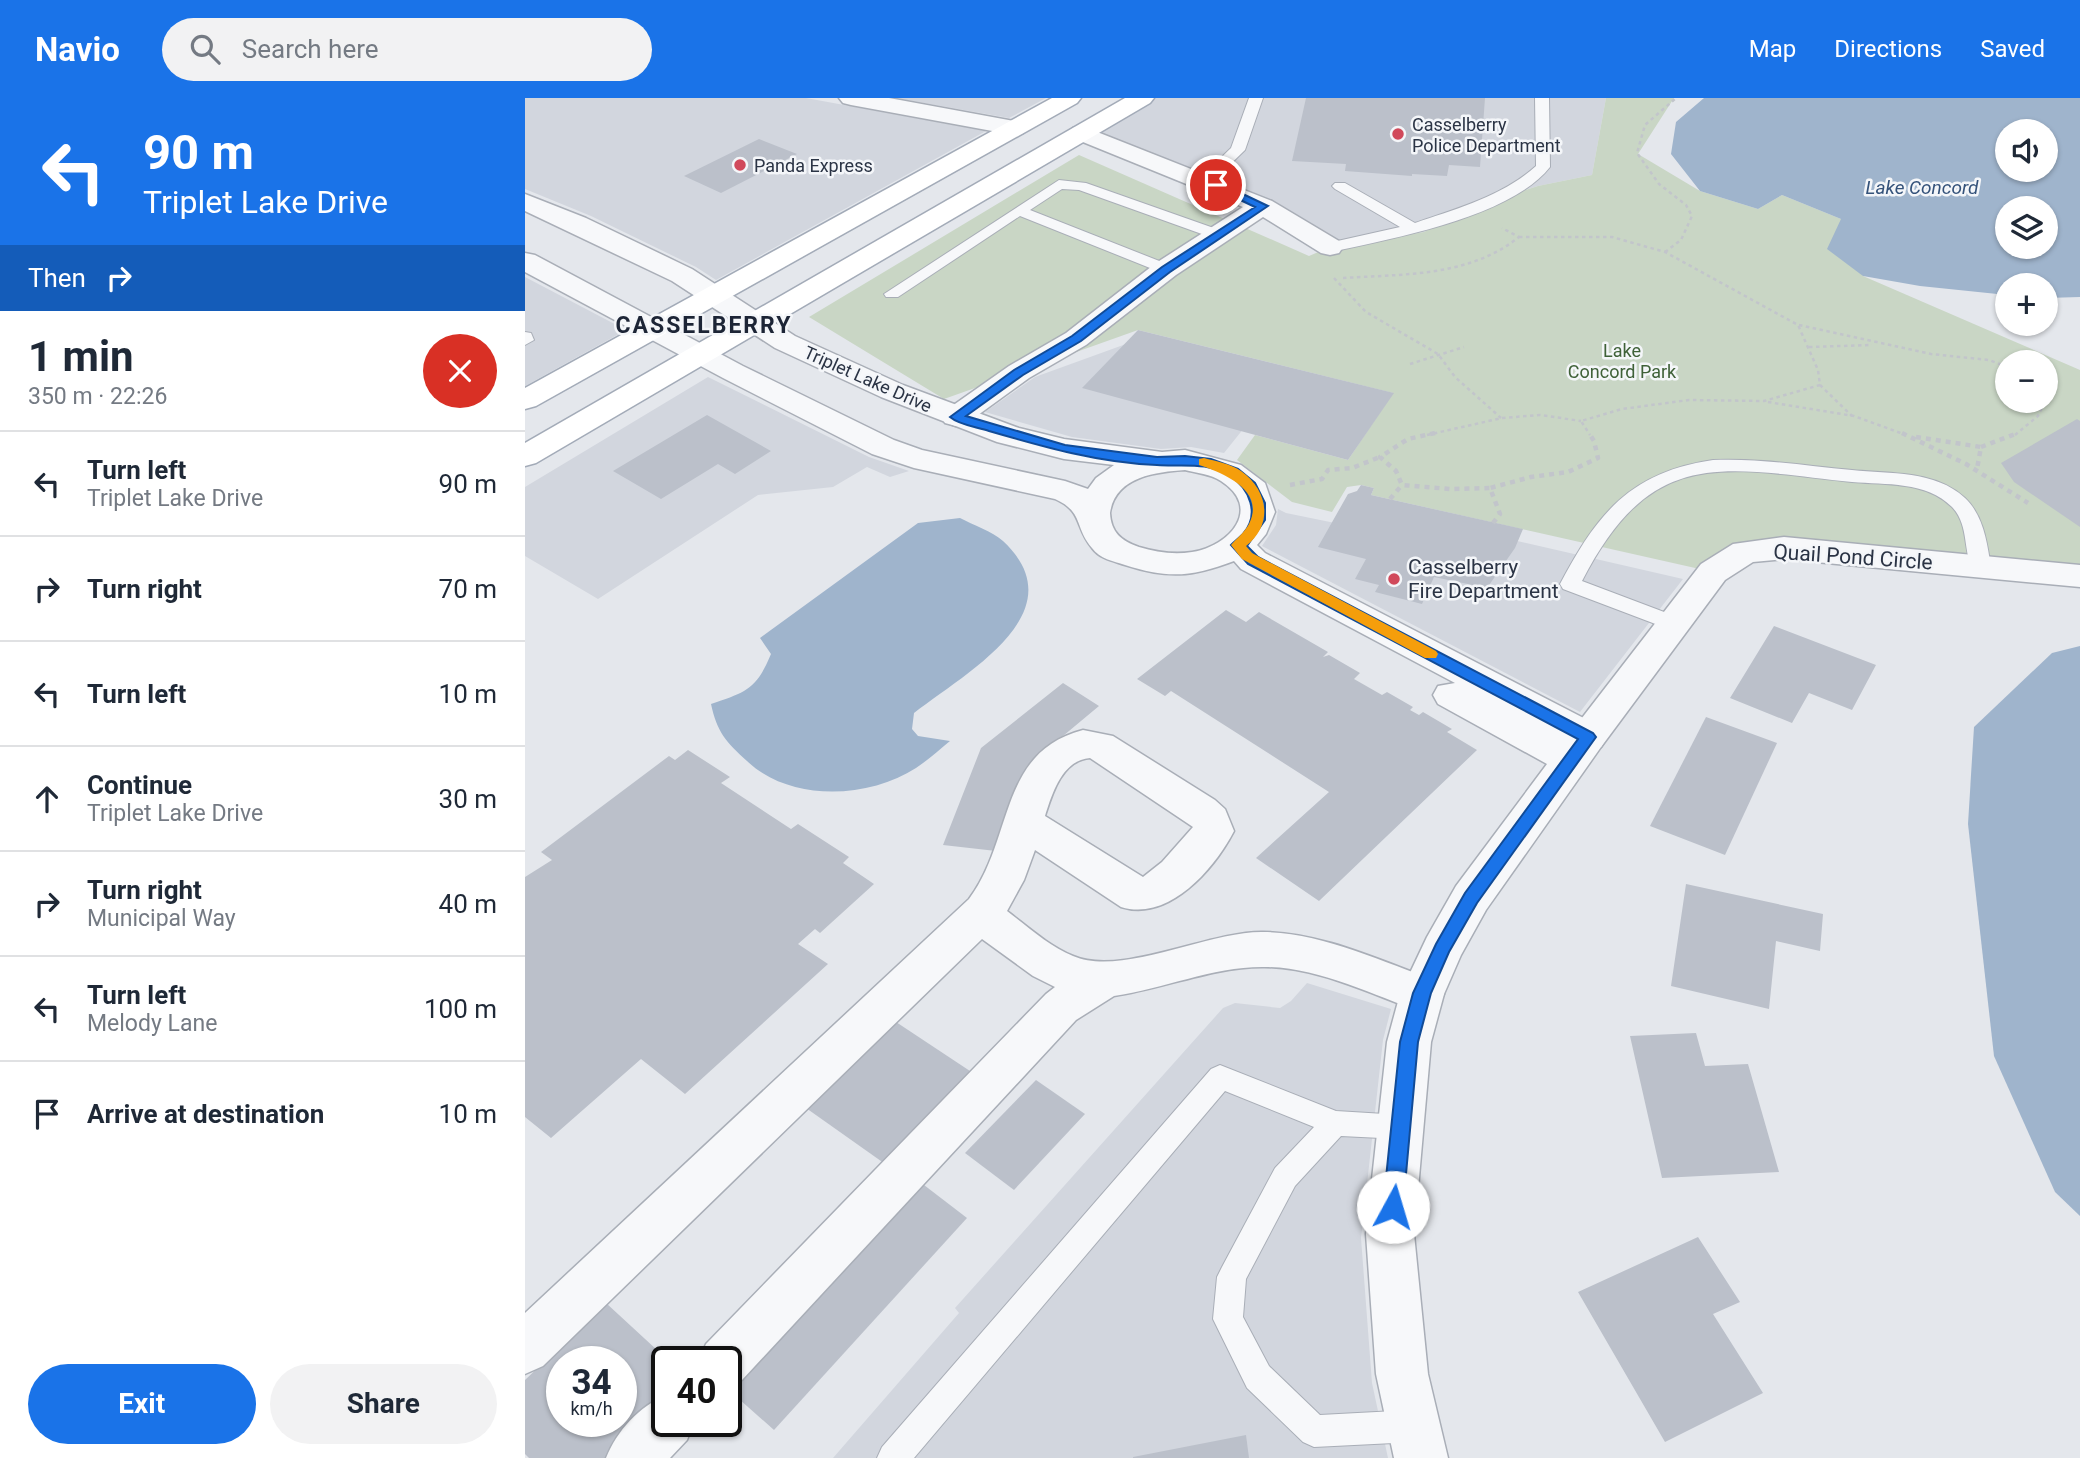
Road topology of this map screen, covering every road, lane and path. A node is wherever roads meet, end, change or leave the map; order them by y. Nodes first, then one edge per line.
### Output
1 (851, 98) edge
2 (1069, 98) edge
3 (1089, 98) edge
4 (1142, 98) edge
5 (1256, 98) edge
6 (1542, 98) edge
7 (1676, 98) edge
8 (887, 101) edge
9 (1014, 128) junction
10 (1082, 133) junction
11 (1205, 181) junction
12 (1340, 186) dead end
13 (525, 202) edge
14 (1263, 206) junction
15 (1465, 210) junction
16 (1020, 211) junction
17 (1414, 229) junction
18 (1219, 235) junction
19 (1520, 237) junction
20 (1665, 252) junction
21 (1328, 259) junction
22 (525, 261) edge
23 (1166, 269) junction
24 (1334, 278) junction
25 (892, 293) dead end
26 (713, 295) junction
27 (755, 322) junction
28 (1798, 325) junction
29 (653, 329) junction
30 (1879, 344) junction
31 (1464, 347) dead end
32 (1809, 347) junction
33 (700, 354) junction
34 (1438, 354) junction
35 (1995, 362) edge
36 (1410, 364) dead end
37 (1820, 386) junction
38 (525, 400) edge
39 (1764, 401) junction
40 (2042, 413) edge
41 (1852, 416) junction
42 (956, 417) junction
43 (1502, 418) junction
44 (1581, 421) junction
45 (1912, 437) junction
46 (1981, 447) junction
47 (525, 456) edge
48 (1380, 457) junction
49 (1157, 461) junction
50 (1977, 468) junction
51 (1402, 485) junction
52 (1280, 487) dead end
53 (1490, 488) junction
54 (1390, 499) dead end
55 (2028, 503) dead end
56 (1093, 512) junction
57 (1493, 523) dead end
58 (1238, 545) junction
59 (1198, 562) junction
60 (1981, 567) junction
61 (2080, 576) edge
62 (1673, 622) junction
63 (1579, 749) junction
64 (1025, 823) junction
65 (980, 915) junction
66 (1107, 980) junction
67 (1422, 993) junction
68 (1335, 1123) junction
69 (1401, 1127) junction
70 (740, 1346) edge
71 (525, 1348) edge
72 (653, 1437) edge
73 (1417, 1442) edge
74 (633, 1458) edge
75 (893, 1458) edge

1 - 8 street
2 - 9 main road
3 - 10 main road
4 - 10 main road
5 - 11 lane
6 - 15 lane
7 - 20 path
8 - 9 street
9 - 26 main road
10 - 11 street
10 - 27 main road
11 - 14 street
12 - 17 lane
13 - 26 street, Triplet Lake Drive
14 - 18 street
14 - 21 street
15 - 17 lane
15 - 19 path
16 - 18 lane
16 - 23 lane
16 - 25 lane
17 - 21 lane
18 - 23 street
19 - 20 path
19 - 24 path
20 - 28 path
21 - 24 path
22 - 29 street
23 - 42 street
24 - 34 path
26 - 27 street, Triplet Lake Drive
26 - 29 main road
27 - 33 main road
27 - 42 street, Triplet Lake Drive
28 - 30 path
28 - 32 path
29 - 33 street
29 - 38 main road
30 - 32 path
30 - 35 path
31 - 34 path
32 - 37 path
33 - 47 main road
33 - 56 street
34 - 36 path
34 - 43 path
37 - 39 path
37 - 41 path
39 - 41 path
39 - 44 path
40 - 46 path
41 - 45 path
42 - 49 street, Triplet Lake Drive
43 - 44 path
43 - 48 path
44 - 53 path
45 - 46 path
45 - 50 path
46 - 50 path
48 - 51 path
48 - 52 path
49 - 56 street
49 - 58 street
50 - 55 path
51 - 53 path
51 - 54 path
53 - 57 path
56 - 59 street
58 - 59 street
58 - 63 street
59 - 63 street
60 - 61 street, Quail Pond Circle
60 - 62 street, Quail Pond Circle
60 - 62 lane
62 - 63 street, Quail Pond Circle
63 - 67 street
64 - 64 street
64 - 65 street
65 - 66 street
65 - 71 street
66 - 67 street
66 - 70 street
67 - 69 street
68 - 69 lane
68 - 73 lane
68 - 75 lane
69 - 73 street
72 - 74 street

